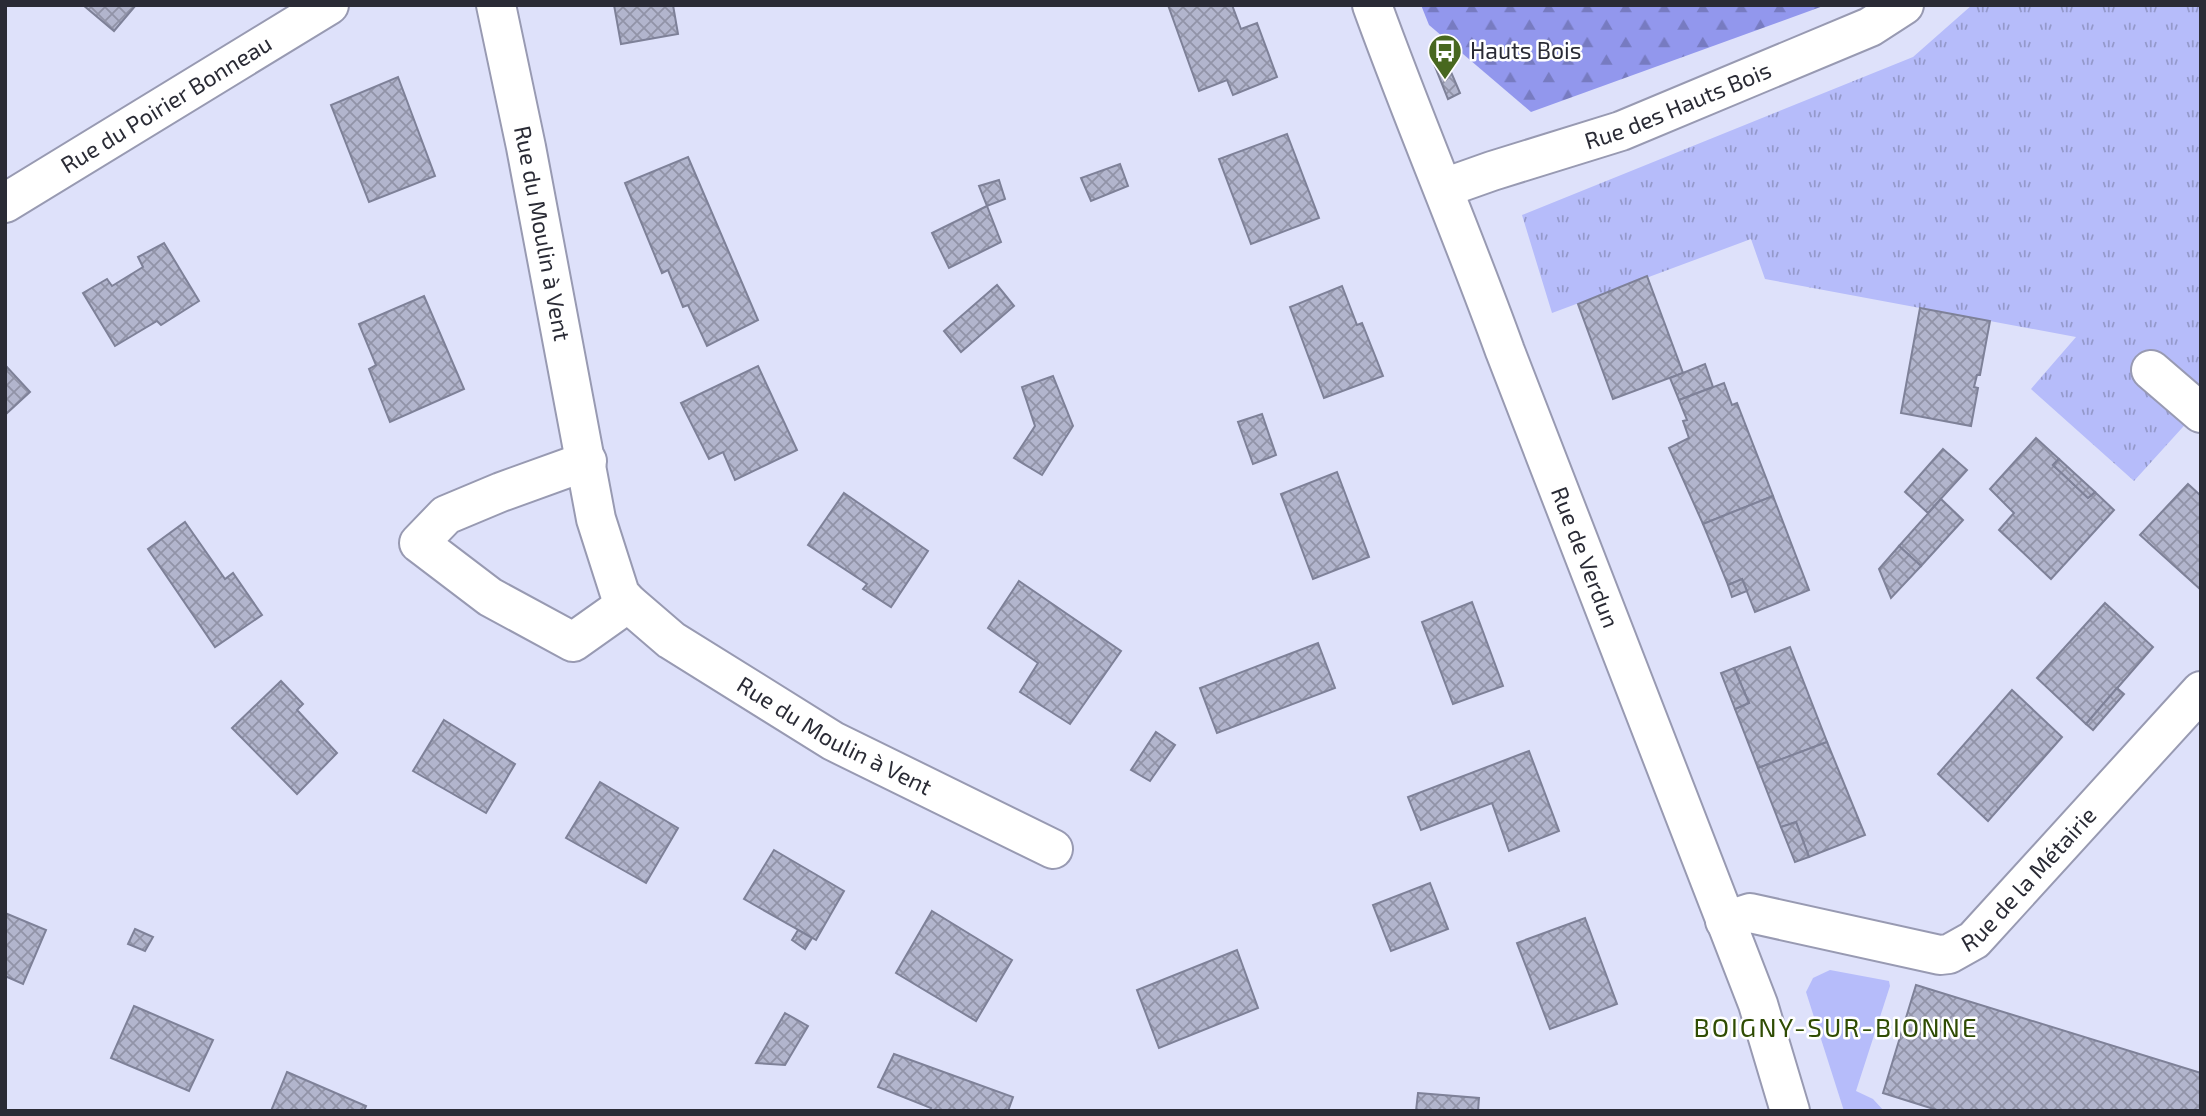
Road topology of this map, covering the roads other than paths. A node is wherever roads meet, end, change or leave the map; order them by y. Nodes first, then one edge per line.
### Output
1 (329, 5) edge
2 (496, 5) edge
3 (1372, 5) edge
4 (1905, 5) edge
5 (1444, 188) junction
6 (5, 203) edge
7 (2151, 370) dead end
8 (2201, 414) edge
9 (587, 461) junction
10 (628, 603) junction
11 (2201, 691) edge
12 (1053, 849) dead end
13 (1725, 921) junction
14 (1790, 1111) edge

1 - 6 street, Rue du Poirier Bonneau
2 - 9 street, Rue du Moulin à Vent
3 - 5 street, Rue de Verdun
4 - 5 street, Rue des Hauts Bois
5 - 13 street, Rue de Verdun
7 - 8 street
9 - 10 street, Rue du Moulin à Vent
9 - 10 street
10 - 12 street, Rue du Moulin à Vent
11 - 13 street, Rue de la Métairie
13 - 14 street, Rue de Verdun

